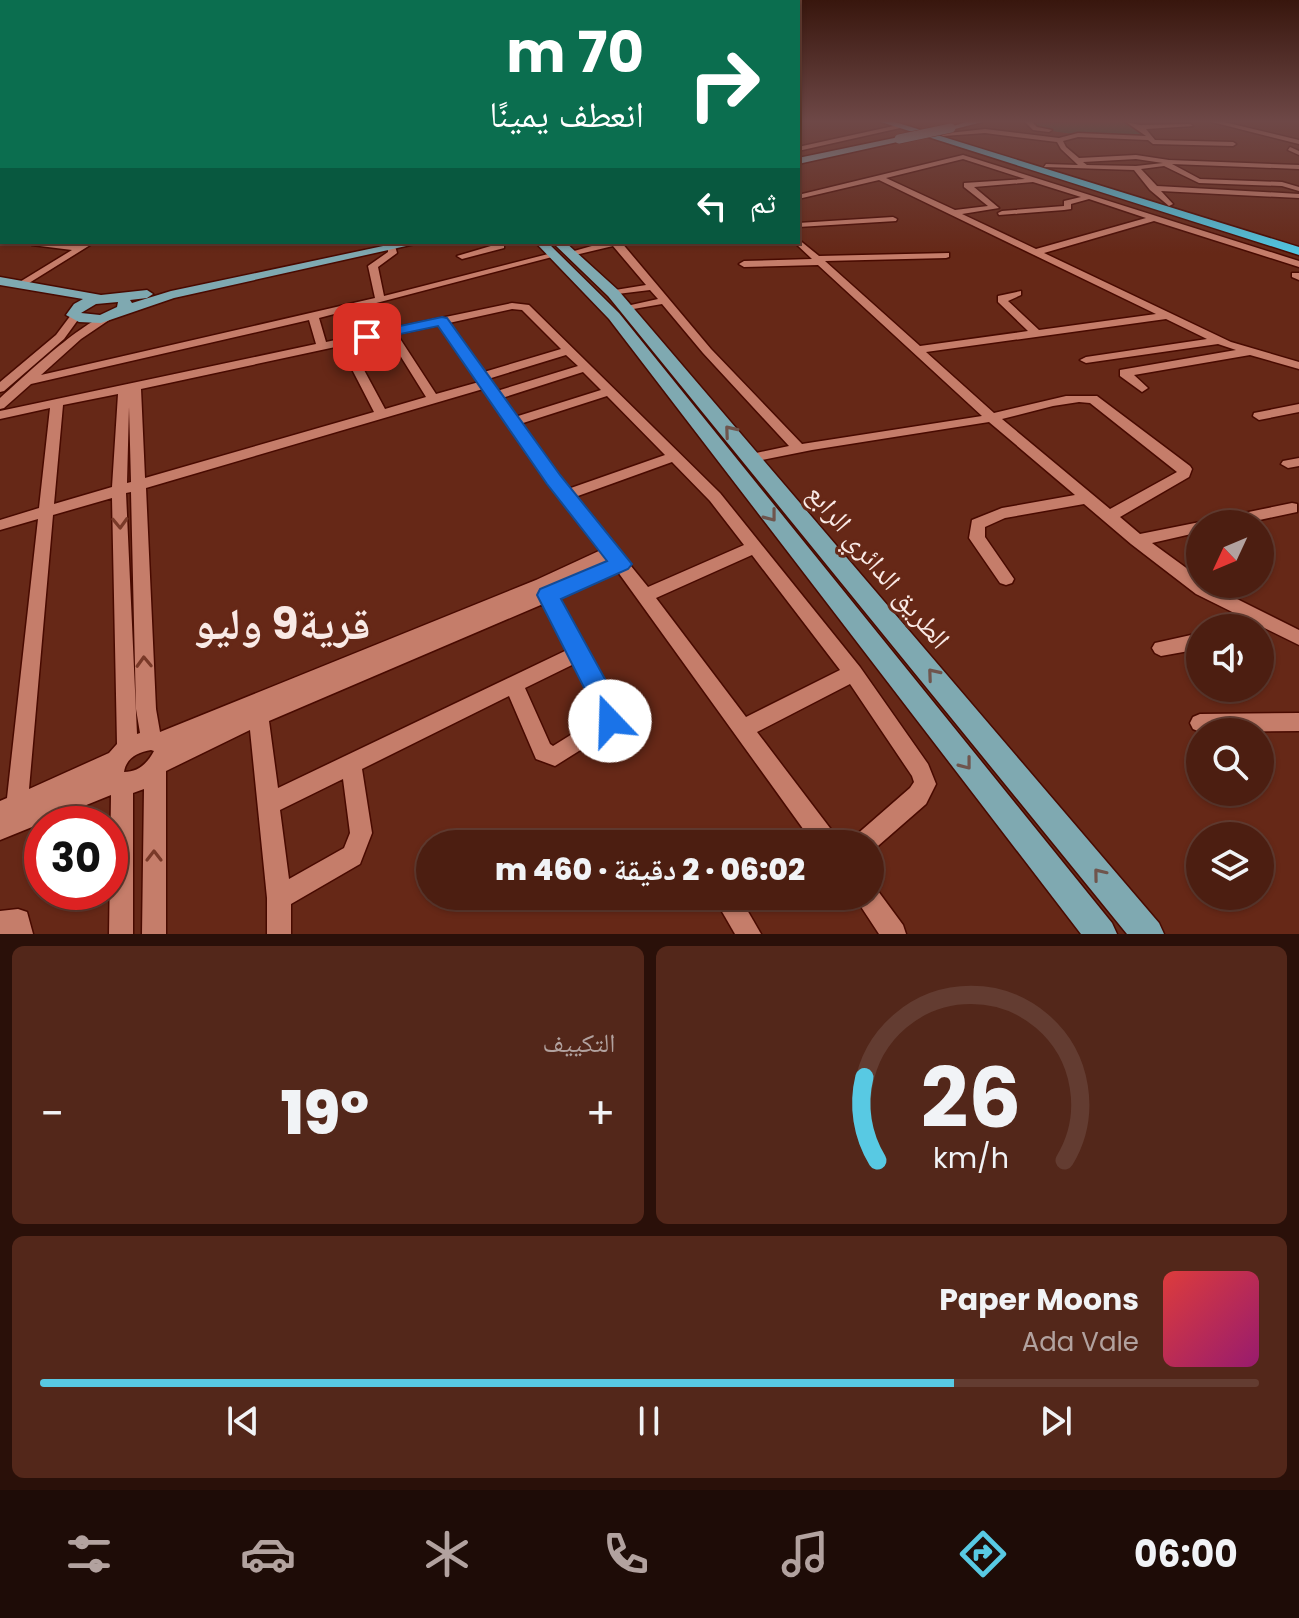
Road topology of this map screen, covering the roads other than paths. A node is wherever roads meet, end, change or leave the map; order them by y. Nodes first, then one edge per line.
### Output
1 (927, 166) edge
2 (991, 166) edge
3 (1031, 166) edge
4 (1046, 166) joint
5 (1051, 166) edge
6 (1110, 166) edge
7 (1151, 166) edge
8 (1172, 166) edge
9 (1228, 166) edge
10 (1264, 166) edge
11 (1299, 167) edge
12 (1136, 168) junction
13 (879, 177) junction
14 (1037, 180) junction
15 (1264, 183) junction
16 (1153, 188) junction
17 (1299, 189) edge
18 (1299, 196) edge
19 (800, 197) edge
20 (1089, 197) junction
21 (1169, 204) junction
22 (955, 212) junction
23 (1002, 213) dead end
24 (1156, 218) junction
25 (893, 219) dead end
26 (800, 225) edge
27 (1299, 243) edge
28 (48, 244) edge
29 (88, 244) edge
30 (499, 244) edge
31 (596, 244) edge
32 (618, 244) edge
33 (800, 244) edge
34 (394, 245) edge
35 (81, 248) junction
36 (556, 248) edge
37 (1039, 251) junction
38 (1299, 251) edge
39 (946, 255) dead end
40 (462, 256) dead end
41 (818, 260) junction
42 (518, 263) junction
43 (744, 264) dead end
44 (1299, 264) edge
45 (0, 281) edge
46 (21, 285) junction
47 (652, 287) junction
48 (0, 291) edge
49 (1017, 293) dead end
50 (100, 299) junction
51 (380, 300) junction
52 (620, 301) junction
53 (664, 301) junction
54 (115, 308) junction
55 (74, 315) junction
56 (1170, 315) junction
57 (313, 316) junction
58 (442, 321) junction
59 (391, 332) junction
60 (1037, 334) junction
61 (1221, 340) junction
62 (343, 342) junction
63 (322, 347) junction
64 (570, 350) junction
65 (918, 350) junction
66 (1248, 352) junction
67 (1086, 360) dead end
68 (1299, 366) edge
69 (587, 367) junction
70 (29, 381) junction
71 (1, 386) edge
72 (487, 386) junction
73 (129, 388) junction
74 (1142, 388) dead end
75 (609, 391) junction
76 (433, 399) junction
77 (57, 403) junction
78 (0, 405) edge
79 (1299, 408) edge
80 (381, 414) junction
81 (0, 415) edge
82 (1259, 416) dead end
83 (992, 418) junction
84 (512, 422) junction
85 (798, 448) junction
86 (672, 457) junction
87 (752, 458) junction
88 (137, 486) junction
89 (119, 491) junction
90 (565, 495) junction
91 (1088, 498) junction
92 (1292, 508) dead end
93 (47, 511) junction
94 (1274, 512) edge
95 (1110, 516) junction
96 (0, 525) edge
97 (1186, 530) edge
98 (1137, 540) junction
99 (755, 547) junction
100 (617, 558) junction
101 (1006, 579) dead end
102 (545, 590) junction
103 (645, 596) junction
104 (1243, 614) edge
105 (1274, 631) edge
106 (1299, 638) edge
107 (1186, 644) edge
108 (1161, 648) dead end
109 (578, 653) junction
110 (853, 673) junction
111 (514, 684) junction
112 (258, 710) junction
113 (1274, 722) edge
114 (1299, 722) edge
115 (743, 729) junction
116 (157, 753) junction
117 (351, 763) junction
118 (120, 769) junction
119 (268, 804) junction
120 (9, 808) edge
121 (0, 829) edge
122 (818, 830) edge
123 (879, 830) edge
124 (279, 898) junction
125 (734, 910) edge
126 (876, 910) edge
127 (0, 923) edge
128 (21, 934) edge
129 (121, 934) edge
130 (154, 934) edge
131 (279, 934) edge
132 (749, 934) edge
133 (894, 934) edge
134 (1101, 934) edge
135 (1148, 934) edge

1 - 13 street
2 - 14 street
3 - 38 highway
4 - 5 street
4 - 21 highway
6 - 12 street
7 - 12 street
8 - 15 street
9 - 15 street
10 - 11 street
12 - 16 street
13 - 19 street
13 - 22 street
14 - 20 street
14 - 22 street
15 - 17 street
16 - 18 street
16 - 21 street
20 - 23 street
20 - 24 street
21 - 27 highway
22 - 37 street
24 - 37 street
24 - 44 street
25 - 26 street
28 - 35 street
29 - 35 street
30 - 40 street
30 - 42 street
31 - 36 street
32 - 47 street
33 - 41 street
34 - 51 street
34 - 54 main road
35 - 46 street
36 - 42 street
36 - 52 main road, الطريق الدائري الرابع
36 -> 134 main road, الطريق الدائري الرابع
37 - 56 street
39 - 41 street
41 - 43 street
41 - 65 street
42 - 51 street
45 - 46 main road
46 - 50 main road
47 - 52 street
47 - 53 street
48 - 55 main road
49 - 60 street
50 - 54 main road
50 - 55 main road
51 - 57 street
52 - 53 street
87 -> 52 main road, الطريق الدائري الرابع
53 - 85 street
54 - 55 main road
54 - 70 street
55 - 71 street
56 - 60 street
56 - 61 street
57 - 63 street
57 - 70 street
58 - 59 street
58 - 64 street
58 - 72 street
59 - 62 street
59 - 76 street
60 - 65 street
61 - 66 street
61 - 67 street
62 - 63 street
62 - 80 street
63 - 73 street
64 - 69 street
64 - 72 street
65 - 83 street
66 - 68 street
66 - 74 street
69 - 72 street
69 - 75 street
70 - 78 street
72 - 76 street
72 - 84 street
73 - 77 street
73 - 88 street
73 - 89 street
75 - 84 street
75 - 86 street
76 - 80 street
77 - 81 street
77 - 93 street
79 - 82 street
80 - 88 street
83 - 85 street
83 - 91 street
83 - 95 street
84 - 90 street
85 - 87 street
86 - 90 street
86 - 99 street
135 -> 87 main road, الطريق الدائري الرابع
88 - 89 street
116 -> 88 street
89 - 93 street
89 -> 118 street
90 - 100 street
91 - 95 street
91 - 101 street
92 - 94 street
93 - 96 street
93 - 120 street
95 - 98 street
97 - 98 street
98 - 104 street
99 - 103 street
99 - 110 street
100 - 102 street
100 - 103 street
102 - 109 street
102 - 112 street
103 - 115 street
105 - 106 street
107 - 108 street
109 - 111 street
109 - 111 street
110 - 115 street
110 - 123 street
111 - 117 street
112 - 116 street
112 - 119 street
113 - 114 street
115 - 122 street
116 - 118 street
116 - 118 street
130 -> 116 street
117 - 119 street
117 - 124 street
118 - 120 street
118 - 121 street
118 - 129 street
119 - 124 street
124 - 131 street
125 - 132 street
126 - 133 street
127 - 128 street

